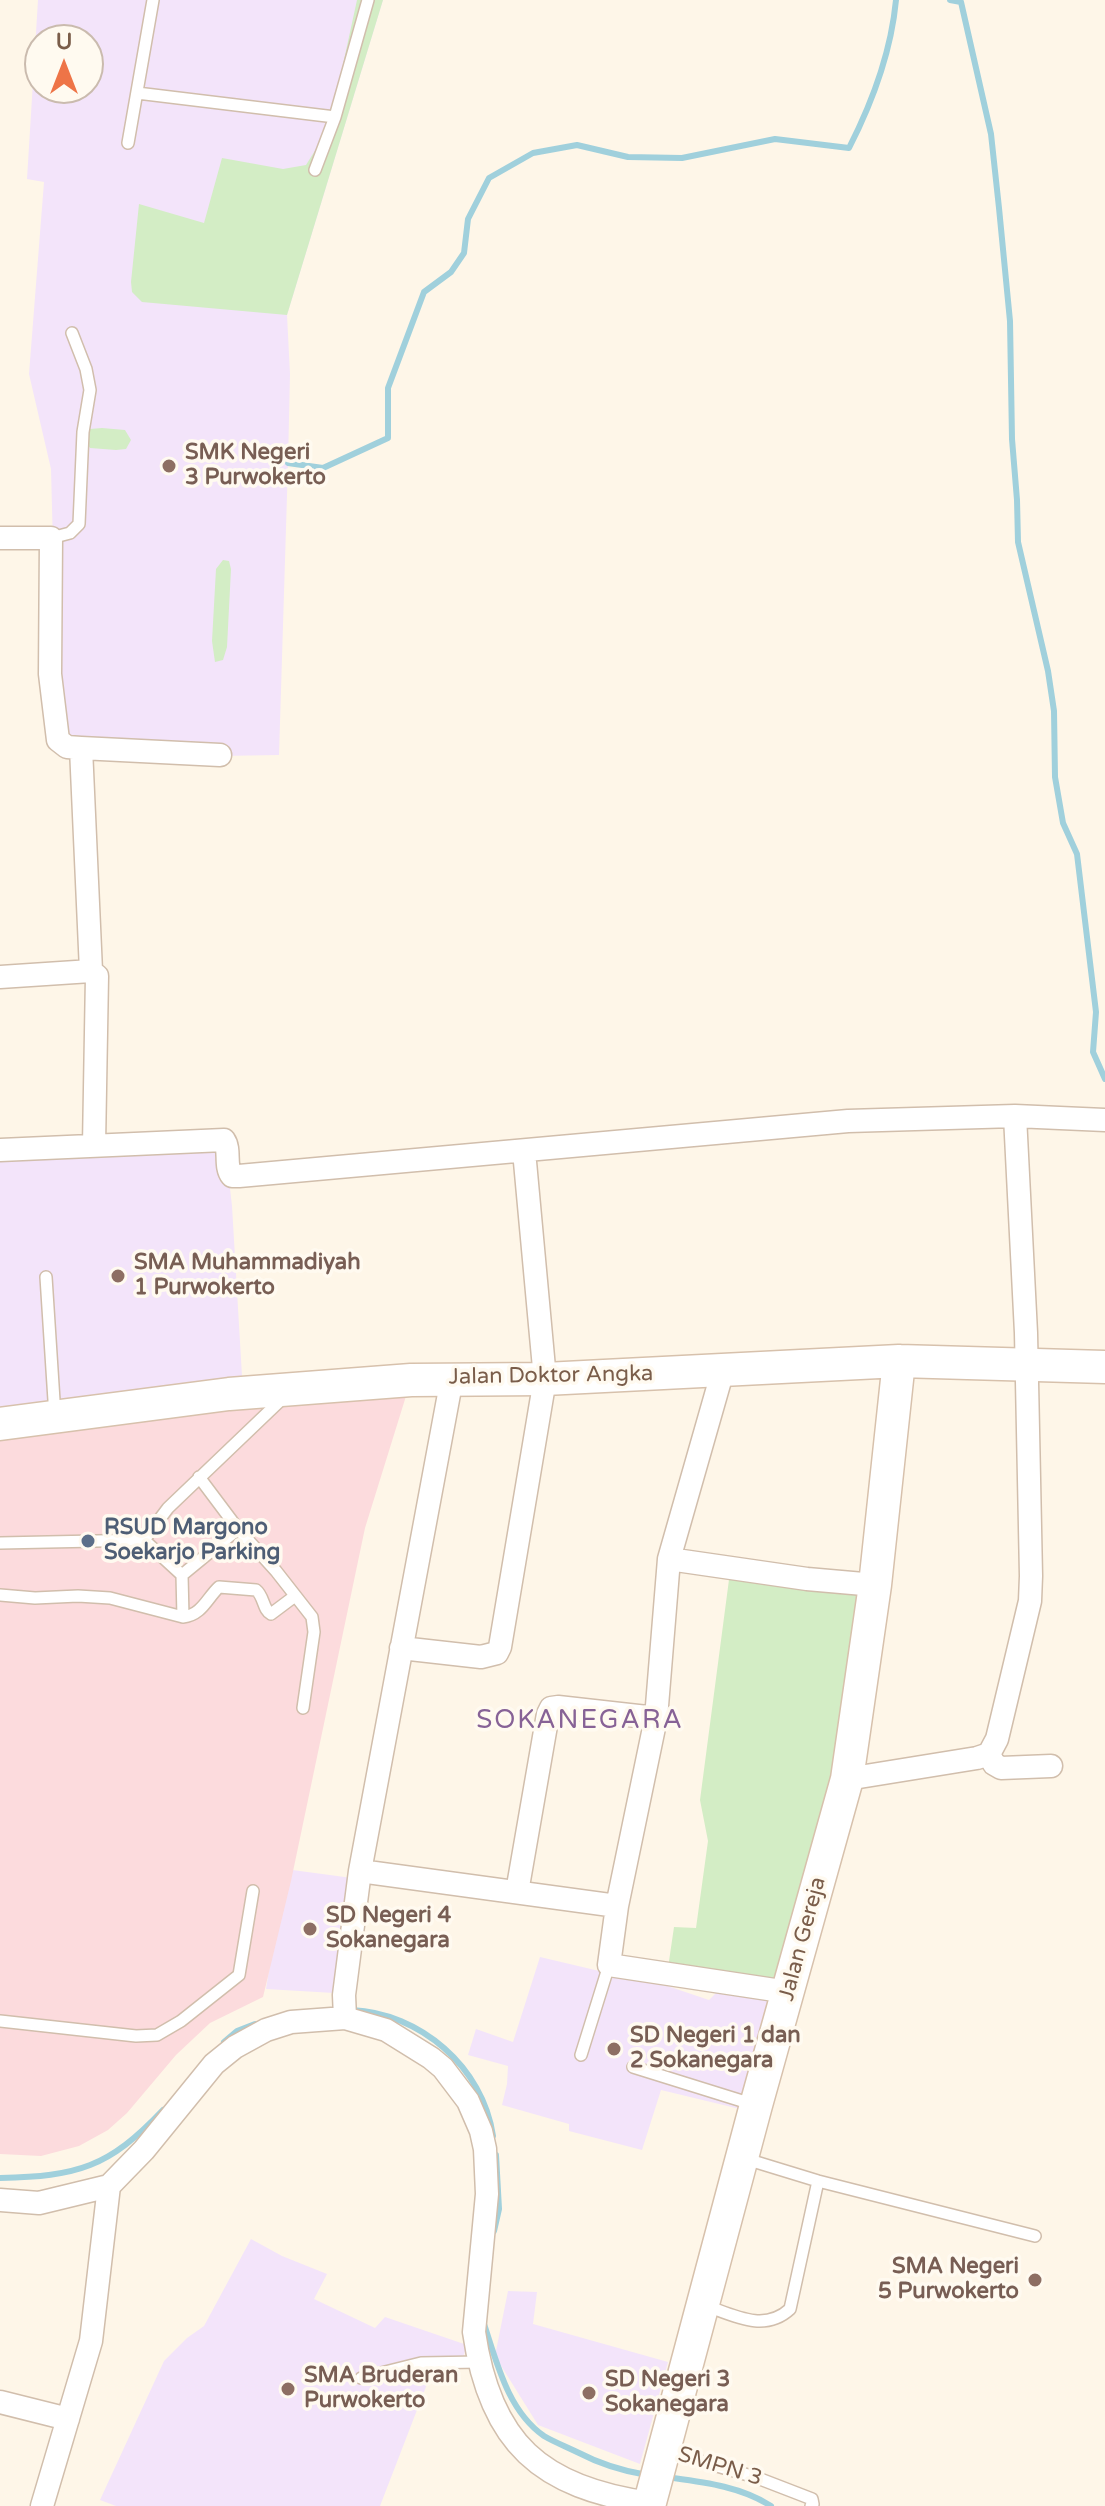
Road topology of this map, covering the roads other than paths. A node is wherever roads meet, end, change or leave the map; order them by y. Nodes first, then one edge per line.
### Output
1 (153, 0) edge
2 (368, 0) edge
3 (137, 93) junction
4 (335, 117) junction
5 (128, 143) dead end
6 (315, 170) dead end
7 (72, 333) dead end
8 (0, 538) edge
9 (51, 538) junction
10 (81, 748) junction
11 (220, 755) dead end
12 (91, 971) junction
13 (0, 977) edge
14 (1015, 1116) junction
15 (1105, 1120) edge
16 (94, 1145) junction
17 (0, 1150) edge
18 (524, 1151) junction
19 (46, 1277) dead end
20 (899, 1361) junction
21 (1026, 1363) junction
22 (1105, 1367) edge
23 (723, 1370) junction
24 (452, 1378) junction
25 (545, 1379) junction
26 (293, 1389) junction
27 (55, 1417) junction
28 (0, 1424) edge
29 (199, 1477) junction
30 (238, 1529) junction
31 (144, 1540) junction
32 (0, 1543) edge
33 (669, 1559) junction
34 (182, 1575) junction
35 (875, 1585) junction
36 (0, 1595) edge
37 (295, 1596) junction
38 (183, 1617) junction
39 (401, 1648) junction
40 (303, 1708) dead end
41 (656, 1718) junction
42 (989, 1754) junction
43 (1051, 1766) dead end
44 (847, 1779) junction
45 (360, 1871) junction
46 (253, 1891) dead end
47 (517, 1892) junction
48 (617, 1906) junction
49 (609, 1965) junction
50 (788, 1992) junction
51 (345, 2008) junction
52 (0, 2021) edge
53 (581, 2055) dead end
54 (633, 2067) dead end
55 (756, 2105) junction
56 (742, 2158) junction
57 (818, 2181) junction
58 (109, 2186) junction
59 (0, 2200) edge
60 (1035, 2236) dead end
61 (702, 2304) junction
62 (479, 2362) junction
63 (361, 2378) dead end
64 (0, 2402) edge
65 (68, 2419) junction
66 (658, 2487) edge
67 (812, 2503) edge
68 (42, 2506) edge

1 - 3 lane
2 - 4 lane
3 - 4 lane
3 - 5 lane
4 - 6 lane
7 - 9 lane
8 - 9 street
9 - 10 street
10 - 11 street
10 - 12 street
12 - 13 street
12 - 16 street
14 - 15 street
14 - 18 street
14 - 21 street
16 - 17 street
16 - 18 street
18 - 25 street
19 - 27 lane
20 - 21 street, Jalan Doktor Angka
20 - 23 street, Jalan Doktor Angka
20 - 35 street, Jalan Gereja
21 - 22 street, Jalan Doktor Angka
21 - 42 street
23 - 25 street, Jalan Doktor Angka
23 - 33 street
24 - 25 street, Jalan Doktor Angka
24 - 26 street, Jalan Doktor Angka
24 - 39 street
25 - 39 street
26 - 27 street, Jalan Doktor Angka
26 - 29 lane
27 - 28 street, Jalan Doktor Angka
29 - 30 lane
29 - 31 lane
30 - 34 lane
30 - 37 lane
31 - 32 lane
31 - 34 lane
33 - 35 street
33 - 41 street
34 - 38 lane
35 - 44 street, Jalan Gereja
36 - 38 lane
37 - 38 lane
37 - 40 lane
39 - 45 street
41 - 47 street
41 - 48 street
42 - 43 street
42 - 44 street
44 - 50 street, Jalan Gereja
45 - 47 street
45 - 51 street
46 - 52 lane
47 - 48 street
48 - 49 street
49 - 50 street
49 - 53 lane
50 - 55 street, Jalan Gereja
51 - 58 street
51 - 62 street
54 - 55 lane
55 - 56 street, Jalan Gereja
56 - 57 lane
56 - 61 street, Jalan Gereja
57 - 60 lane
57 - 61 lane
58 - 59 street
58 - 65 street
61 - 66 street, Jalan Gereja
62 - 63 lane
62 - 66 street
64 - 65 street
65 - 68 street
66 - 67 lane, SMPN 3

